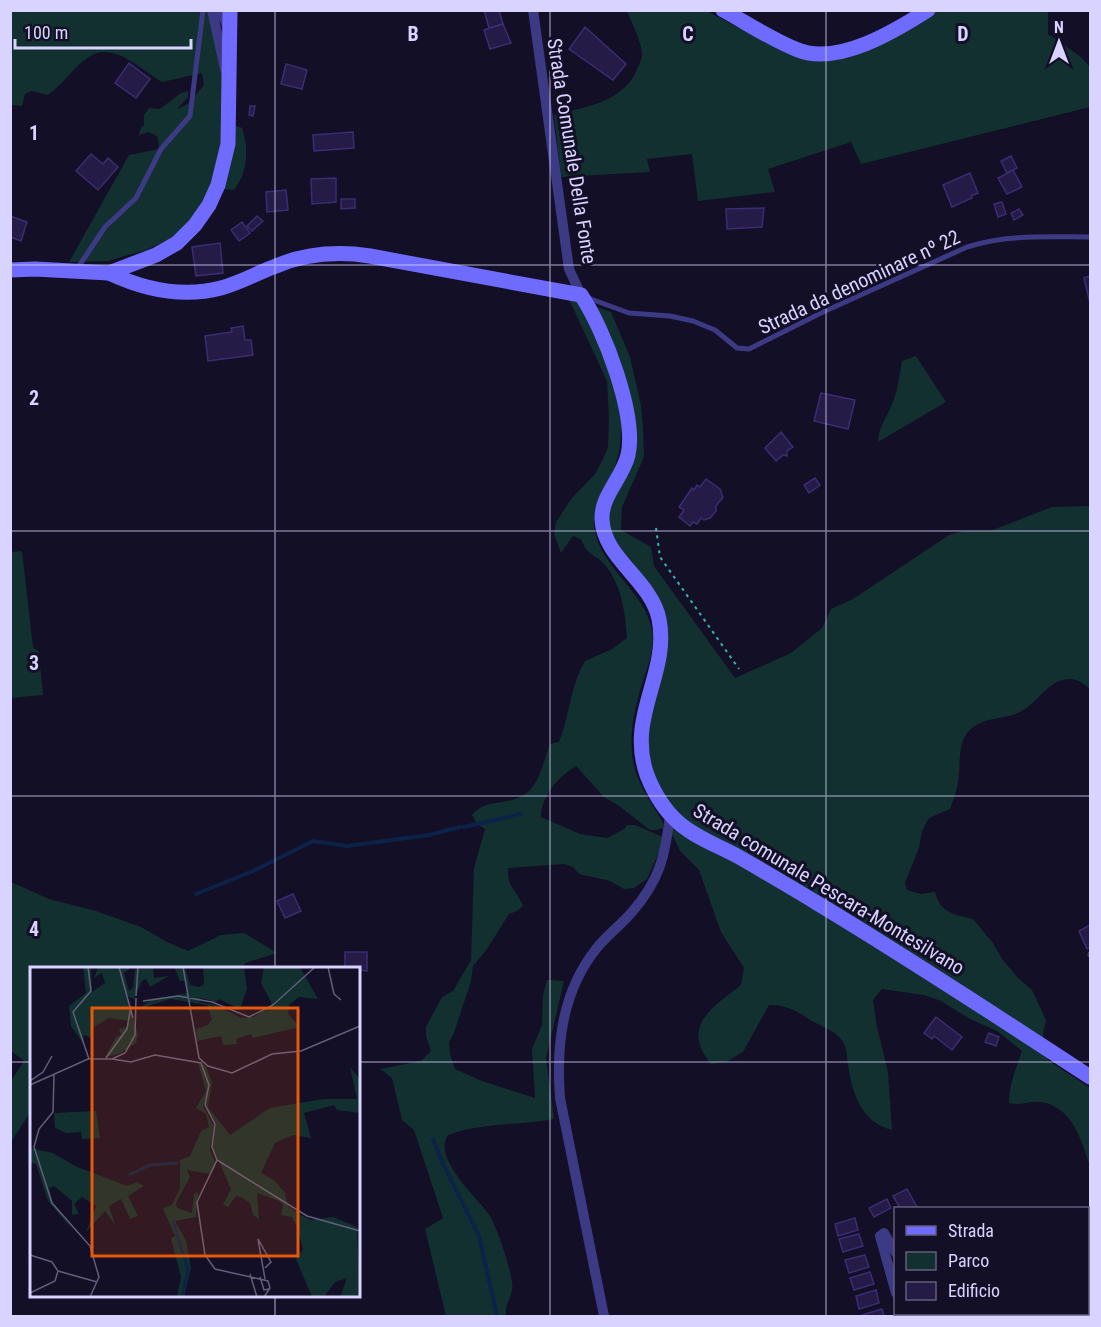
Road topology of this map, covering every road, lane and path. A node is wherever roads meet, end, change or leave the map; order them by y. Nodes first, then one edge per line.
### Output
1 (203, 10) edge
2 (212, 10) edge
3 (220, 10) edge
4 (230, 10) edge
5 (238, 10) edge
6 (533, 10) edge
7 (723, 10) edge
8 (928, 10) edge
9 (229, 30) junction
10 (228, 81) junction
11 (1090, 237) edge
12 (10, 270) edge
13 (75, 271) junction
14 (110, 273) junction
15 (581, 295) junction
16 (656, 528) dead end
17 (739, 669) dead end
18 (670, 815) junction
19 (1090, 1077) edge
20 (894, 1250) edge
21 (894, 1286) edge
22 (604, 1317) edge

1 - 13 lane
2 - 10 street
3 - 9 street
4 - 9 street
5 - 9 street
6 - 15 street, Strada Comunale Della Fonte
7 - 8 street
9 - 10 street
10 - 14 street
11 - 15 lane, Strada da denominare nº 22
12 - 13 street
13 - 14 street
14 - 15 street
15 - 18 street, Strada comunale Pescara-Montesilvano
16 - 17 path
18 - 19 street, Strada comunale Pescara-Montesilvano
18 - 22 street
20 - 21 street

